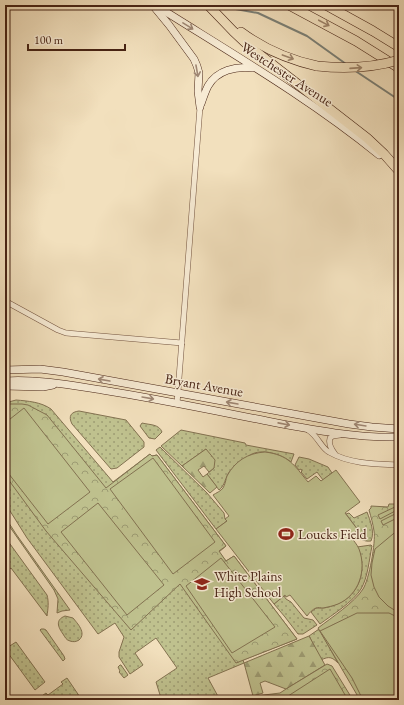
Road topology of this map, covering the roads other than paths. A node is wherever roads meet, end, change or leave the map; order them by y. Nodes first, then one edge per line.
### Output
1 (152, 5) edge
2 (155, 5) edge
3 (209, 5) edge
4 (289, 5) edge
5 (326, 5) edge
6 (399, 47) edge
7 (399, 60) edge
8 (256, 68) junction
9 (399, 68) edge
10 (200, 106) junction
11 (399, 171) edge
12 (5, 301) edge
13 (182, 343) junction
14 (5, 370) edge
15 (5, 381) edge
16 (62, 384) junction
17 (5, 386) edge
18 (178, 393) junction
19 (177, 404) junction
20 (303, 427) junction
21 (399, 429) edge
22 (347, 435) junction
23 (399, 437) edge
24 (336, 455) junction
25 (399, 465) edge

1 -> 10 main road
2 -> 8 main road, Westchester Avenue
3 -> 7 highway, bridge
3 - 11 highway
4 -> 9 highway
5 - 6 highway
8 - 10 main road
8 - 11 main road, Westchester Avenue
10 - 13 street
12 - 13 street
13 - 18 street
18 -> 14 main road, Bryant Avenue
15 - 16 main road, Bryant Avenue
16 - 17 main road
16 -> 19 main road, Bryant Avenue
18 - 19 street
21 -> 18 main road, Bryant Avenue
19 -> 20 main road, Bryant Avenue
20 - 22 main road, Bryant Avenue
20 - 24 street
22 - 23 main road, Bryant Avenue
22 - 24 street
24 - 25 street

